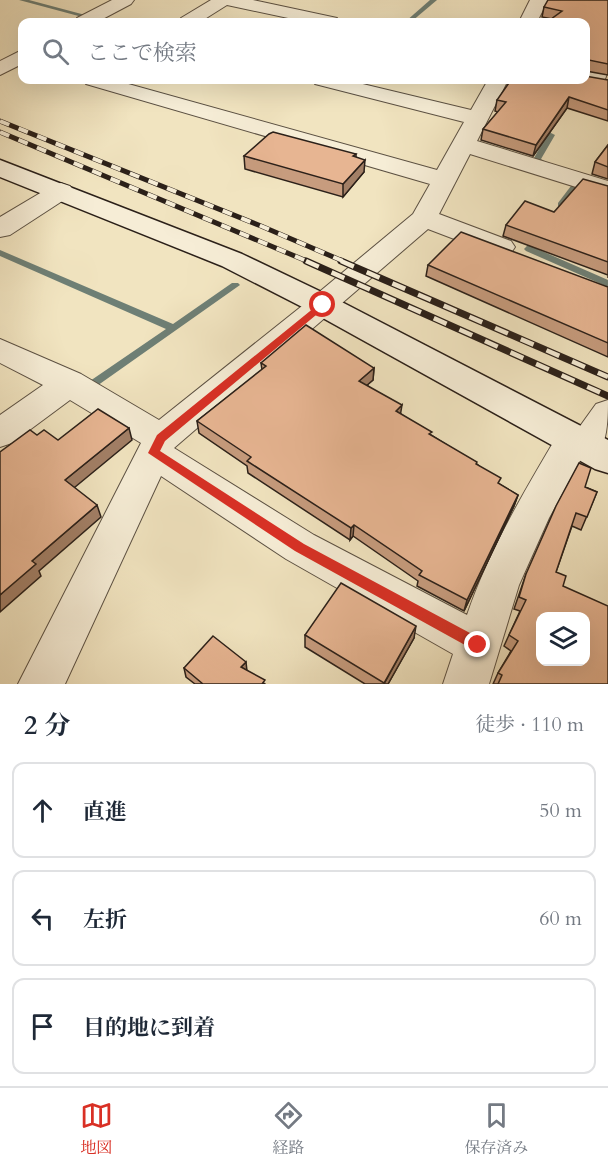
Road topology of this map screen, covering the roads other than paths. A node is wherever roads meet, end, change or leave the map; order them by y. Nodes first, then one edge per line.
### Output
1 (125, 0) edge
2 (223, 0) edge
3 (228, 0) edge
4 (539, 0) edge
5 (91, 18) edge
6 (194, 18) edge
7 (311, 18) edge
8 (530, 18) edge
9 (16, 57) edge
10 (608, 62) edge
11 (0, 69) edge
12 (596, 80) edge
13 (110, 84) edge
14 (340, 84) edge
15 (372, 84) edge
16 (496, 84) edge
17 (479, 114) junction
18 (463, 144) junction
19 (0, 168) edge
20 (444, 180) junction
21 (608, 189) edge
22 (61, 191) junction
23 (424, 218) junction
24 (0, 229) edge
25 (521, 255) edge
26 (323, 305) junction
27 (0, 350) edge
28 (69, 383) junction
29 (608, 413) edge
30 (0, 433) edge
31 (158, 445) junction
32 (589, 448) edge
33 (478, 645) junction
34 (41, 684) edge
35 (466, 684) edge

1 - 5 street
2 - 6 street
3 - 7 street
4 - 8 street
9 - 11 street
10 - 12 street
13 - 20 street
14 - 17 street
15 - 17 street
16 - 17 street
17 - 18 street
18 - 20 street
18 - 21 street
19 - 22 street
20 - 23 street
22 - 24 street
22 - 26 street
23 - 25 street
23 - 26 street
26 - 31 street
26 - 32 street
27 - 28 street
28 - 30 street
28 - 31 street
29 - 32 street
31 - 33 street
31 - 34 street
32 - 33 street
33 - 35 street

